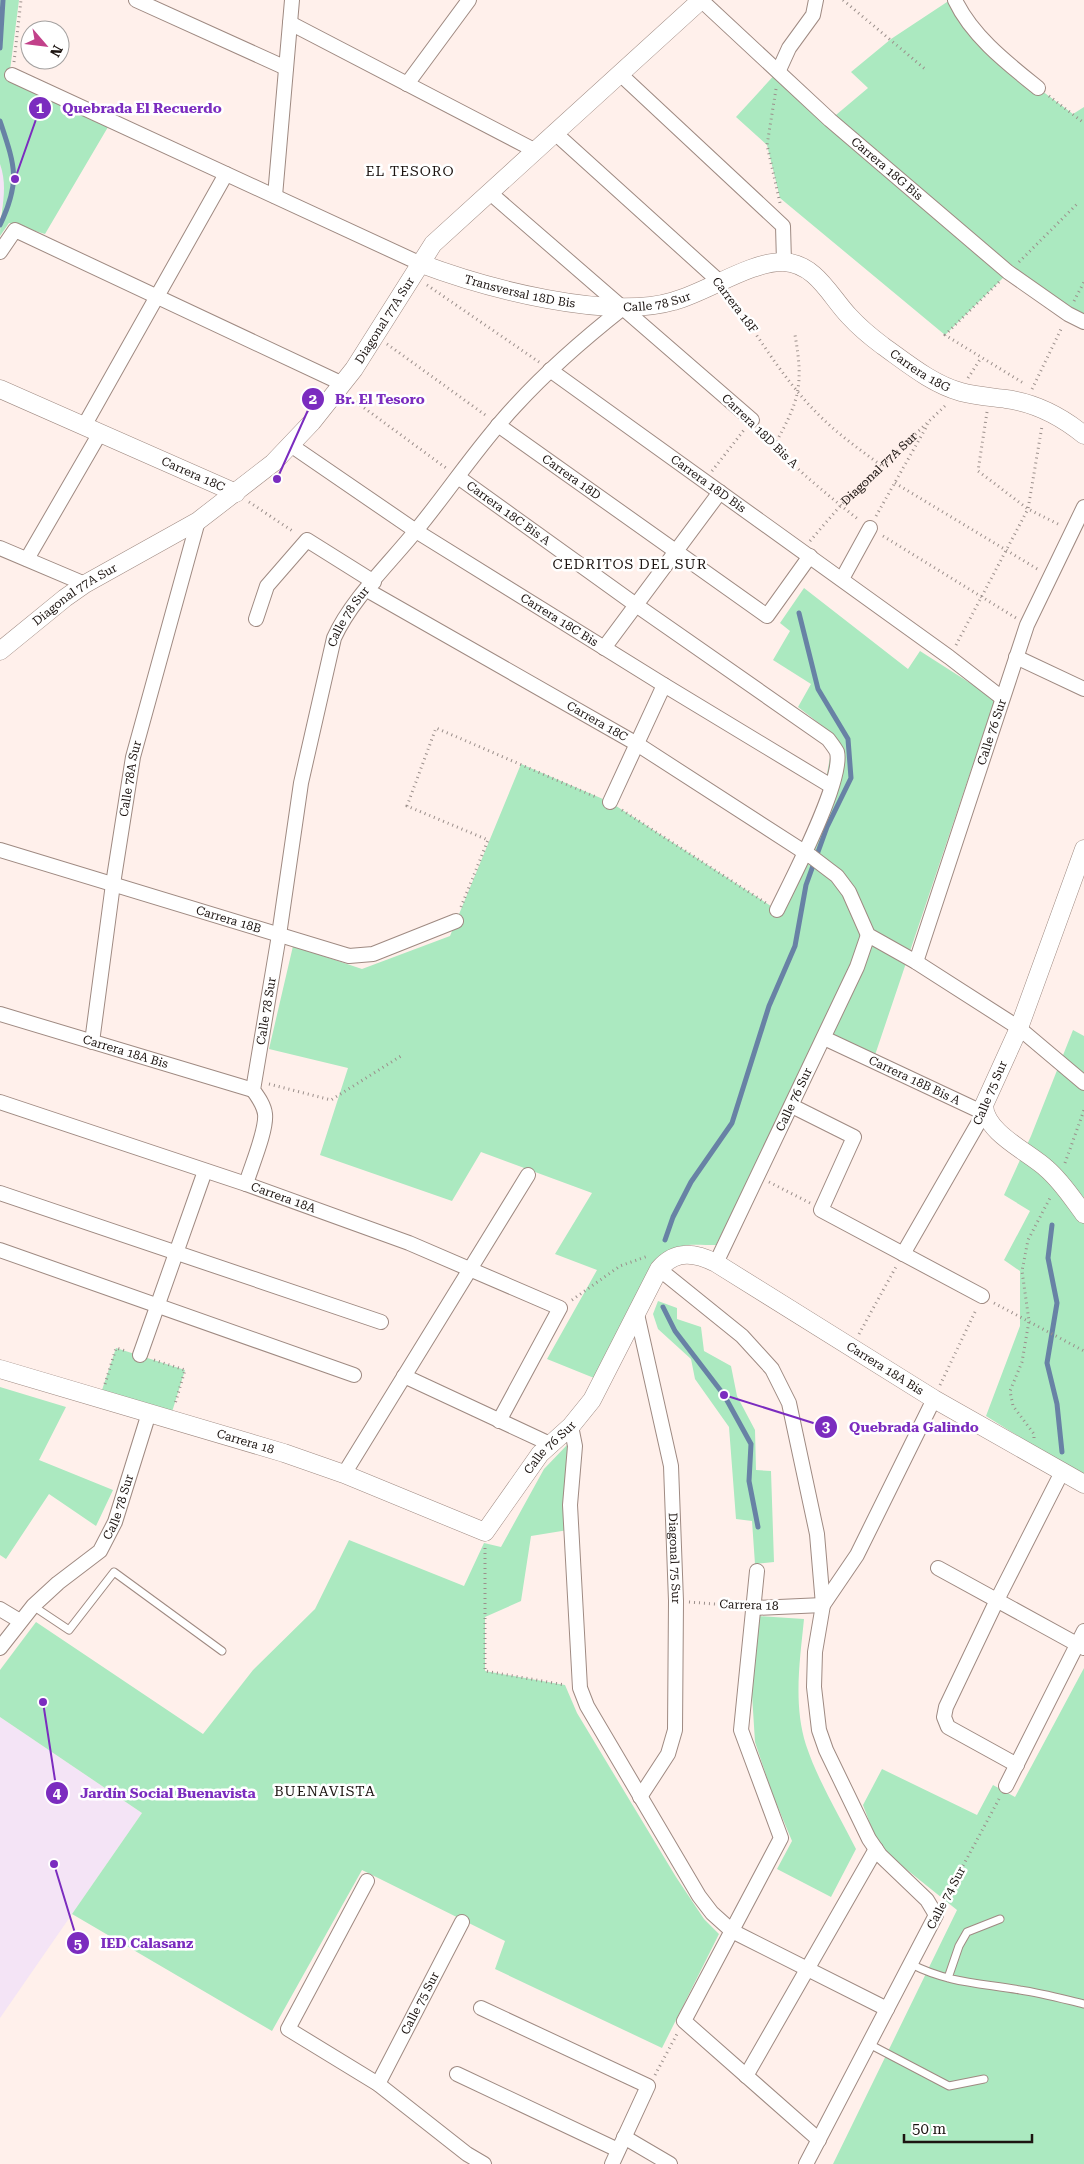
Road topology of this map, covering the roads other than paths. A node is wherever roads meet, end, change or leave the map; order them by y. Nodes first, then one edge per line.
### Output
1 (136, 0) edge
2 (469, 0) edge
3 (701, 0) edge
4 (816, 0) edge
5 (954, 0) edge
6 (291, 1) edge
7 (290, 23) junction
8 (286, 68) junction
9 (779, 70) junction
10 (620, 74) junction
11 (12, 75) road end
12 (407, 84) junction
13 (1038, 88) road end
14 (555, 133) junction
15 (536, 151) junction
16 (226, 174) junction
17 (489, 192) junction
18 (275, 196) junction
19 (0, 252) edge
20 (784, 262) junction
21 (416, 269) junction
22 (721, 283) junction
23 (157, 297) junction
24 (623, 308) junction
25 (1084, 322) edge
26 (550, 370) junction
27 (341, 387) junction
28 (0, 389) edge
29 (752, 420) road end
30 (498, 425) junction
31 (92, 429) junction
32 (1084, 435) edge
33 (292, 446) junction
34 (458, 477) junction
35 (720, 492) junction
36 (236, 493) junction
37 (1084, 507) edge
38 (198, 522) junction
39 (870, 528) road end
40 (416, 531) junction
41 (0, 548) edge
42 (676, 550) junction
43 (806, 553) junction
44 (27, 559) junction
45 (842, 579) junction
46 (85, 584) junction
47 (371, 586) junction
48 (636, 605) junction
49 (256, 619) dead end
50 (604, 648) junction
51 (0, 651) edge
52 (1016, 657) junction
53 (664, 685) junction
54 (1084, 689) edge
55 (1002, 698) junction
56 (637, 744) junction
57 (831, 786) junction
58 (610, 802) dead end
59 (1084, 849) edge
60 (0, 850) edge
61 (813, 858) junction
62 (113, 884) junction
63 (777, 910) dead end
64 (456, 921) road end
65 (279, 935) junction
66 (868, 935) junction
67 (916, 962) junction
68 (0, 1014) edge
69 (1018, 1028) junction
70 (824, 1038) junction
71 (92, 1042) junction
72 (1084, 1083) edge
73 (254, 1085) junction
74 (0, 1102) edge
75 (792, 1106) junction
76 (984, 1113) junction
77 (205, 1171) junction
78 (528, 1175) dead end
79 (246, 1184) junction
80 (0, 1193) edge
81 (1084, 1214) edge
82 (0, 1250) edge
83 (176, 1253) junction
84 (903, 1254) junction
85 (716, 1263) junction
86 (663, 1265) junction
87 (470, 1270) junction
88 (982, 1296) road end
89 (158, 1306) junction
90 (636, 1314) junction
91 (381, 1322) dead end
92 (140, 1356) dead end
93 (0, 1369) edge
94 (354, 1375) dead end
95 (404, 1376) junction
96 (934, 1400) junction
97 (150, 1413) junction
98 (499, 1421) junction
99 (571, 1426) junction
100 (550, 1444) junction
101 (1062, 1472) junction
102 (344, 1474) junction
103 (1082, 1480) edge
104 (485, 1532) joint
105 (938, 1568) dead end
106 (757, 1571) dead end
107 (997, 1600) junction
108 (823, 1605) junction
109 (33, 1606) junction
110 (754, 1608) junction
111 (0, 1609) edge
112 (20, 1621) junction
113 (1084, 1630) edge
114 (1080, 1647) edge
115 (0, 1648) edge
116 (222, 1651) dead end
117 (1017, 1765) junction
118 (1006, 1786) road end
119 (640, 1796) junction
120 (876, 1849) junction
121 (367, 1881) dead end
122 (1000, 1919) dead end
123 (462, 1922) dead end
124 (732, 1931) junction
125 (911, 1964) junction
126 (808, 1969) junction
127 (948, 1978) junction
128 (1084, 2004) edge
129 (481, 2008) dead end
130 (887, 2009) junction
131 (869, 2044) junction
132 (457, 2074) dead end
133 (746, 2076) junction
134 (984, 2079) dead end
135 (378, 2084) junction
136 (818, 2140) junction
137 (621, 2144) junction
138 (484, 2164) edge
139 (612, 2164) edge
140 (670, 2164) edge
141 (806, 2164) edge

1 - 8 street
2 - 12 street
3 - 9 street, Carrera 18G Bis
3 - 10 street, Diagonal 77A Sur
4 - 9 street
5 - 13 street
6 - 7 street
7 - 8 street
7 - 12 street
8 - 18 street
9 - 25 street, Carrera 18G Bis
10 - 14 street, Diagonal 77A Sur
10 - 20 street
11 - 16 street
12 - 15 street
14 - 15 street, Diagonal 77A Sur
14 - 22 street, Carrera 18F
15 - 17 street, Diagonal 77A Sur
16 - 18 street
16 - 23 street
17 - 21 street, Diagonal 77A Sur
17 - 24 street, Carrera 18D Bis A
18 - 21 street
19 - 23 street
20 - 22 street, Calle 78 Sur
20 - 32 street, Carrera 18G
21 - 24 street, Transversal 18D Bis
21 - 27 street, Diagonal 77A Sur
22 - 24 street, Calle 78 Sur
23 - 27 street
23 - 31 street
24 - 26 street, Calle 78 Sur
24 - 29 street, Carrera 18D Bis A
26 - 30 street, Calle 78 Sur
26 - 35 street, Carrera 18D Bis
27 - 33 street, Diagonal 77A Sur
28 - 31 street, Carrera 18C
30 - 34 street, Calle 78 Sur
30 - 42 street, Carrera 18D
31 - 36 street, Carrera 18C
31 - 44 street
33 - 36 street, Diagonal 77A Sur
33 - 40 street, Carrera 18C Bis
34 - 40 street, Calle 78 Sur
34 - 48 street, Carrera 18C Bis A
35 - 42 street
35 - 43 street, Carrera 18D Bis
36 - 38 street, Diagonal 77A Sur
37 - 52 street, Calle 76 Sur
38 - 46 street, Diagonal 77A Sur
38 - 62 street, Calle 78A Sur
39 - 45 street
40 - 47 street, Calle 78 Sur
40 - 50 street, Carrera 18C Bis
41 - 44 street
42 - 43 street, Carrera 18D
42 - 48 street
43 - 45 street, Carrera 18D Bis
44 - 46 street
45 - 55 street, Carrera 18D Bis
46 - 51 street, Diagonal 77A Sur
47 - 49 street, Carrera 18C
47 - 56 street, Carrera 18C
47 - 65 street, Calle 78 Sur
48 - 50 street
48 - 57 street, Carrera 18C Bis A
50 - 53 street, Carrera 18C Bis
52 - 54 street
52 - 55 street, Calle 76 Sur
53 - 56 street
53 - 57 street, Carrera 18C Bis
55 - 67 street, Calle 76 Sur
56 - 58 street
56 - 61 street, Carrera 18C
57 - 61 street
59 - 69 street, Calle 75 Sur
60 - 62 street, Carrera 18B
61 - 63 street
61 - 66 street, Carrera 18C
62 - 65 street, Carrera 18B
62 - 71 street, Calle 78A Sur
64 - 65 street, Carrera 18B
65 - 73 street, Calle 78 Sur
66 - 67 street
66 - 70 street, Calle 76 Sur
67 - 69 street
68 - 71 street, Carrera 18A Bis
69 - 72 street
69 - 76 street, Calle 75 Sur
70 - 75 street, Calle 76 Sur
70 - 76 street, Carrera 18B Bis A
71 - 73 street, Carrera 18A Bis
73 - 79 street
74 - 77 street, Carrera 18A
75 - 84 street
75 - 85 street, Calle 76 Sur
76 - 81 street, Carrera 18B Bis A
76 - 84 street, Calle 75 Sur
77 - 79 street, Carrera 18A
77 - 83 street
78 - 87 street
79 - 87 street, Carrera 18A
80 - 83 street
82 - 89 street
83 - 89 street
83 - 91 street
84 - 88 street
85 - 86 street, Carrera 18A Bis
85 - 96 street, Carrera 18A Bis
86 - 90 street, Calle 76 Sur
86 - 108 street
87 - 95 street
87 - 98 street, Carrera 18A
89 - 92 street
89 - 94 street
90 - 99 street, Calle 76 Sur
90 - 119 street, Diagonal 75 Sur
93 - 97 street, Carrera 18
95 - 98 street
95 - 102 street
96 - 101 street, Carrera 18A Bis
96 - 108 street
97 - 102 street, Carrera 18
97 - 109 street, Calle 78 Sur
98 - 100 street
99 - 100 street, Calle 76 Sur
99 - 119 street
100 - 104 street, Calle 76 Sur
101 - 103 street, Carrera 18A Bis
101 - 107 street
102 - 104 street, Carrera 18
105 - 107 street
106 - 110 street
107 - 114 street
107 - 117 street
108 - 110 street, Carrera 18
108 - 120 street
109 - 112 street, Calle 78 Sur
109 - 116 lane
110 - 124 street
111 - 112 street
112 - 115 street, Calle 78 Sur
113 - 114 street
114 - 117 street
117 - 118 street
119 - 124 street
120 - 125 street, Calle 74 Sur
120 - 126 street
121 - 135 street
122 - 127 lane
123 - 135 street, Calle 75 Sur
124 - 126 street
124 - 133 street
125 - 127 lane
125 - 130 street, Calle 74 Sur
126 - 130 street
126 - 133 street
127 - 128 lane
129 - 137 street
130 - 131 street, Calle 74 Sur
131 - 134 lane
131 - 136 street, Calle 74 Sur
132 - 137 street
133 - 136 street
135 - 138 street
136 - 141 street, Calle 74 Sur
137 - 139 street
137 - 140 street

